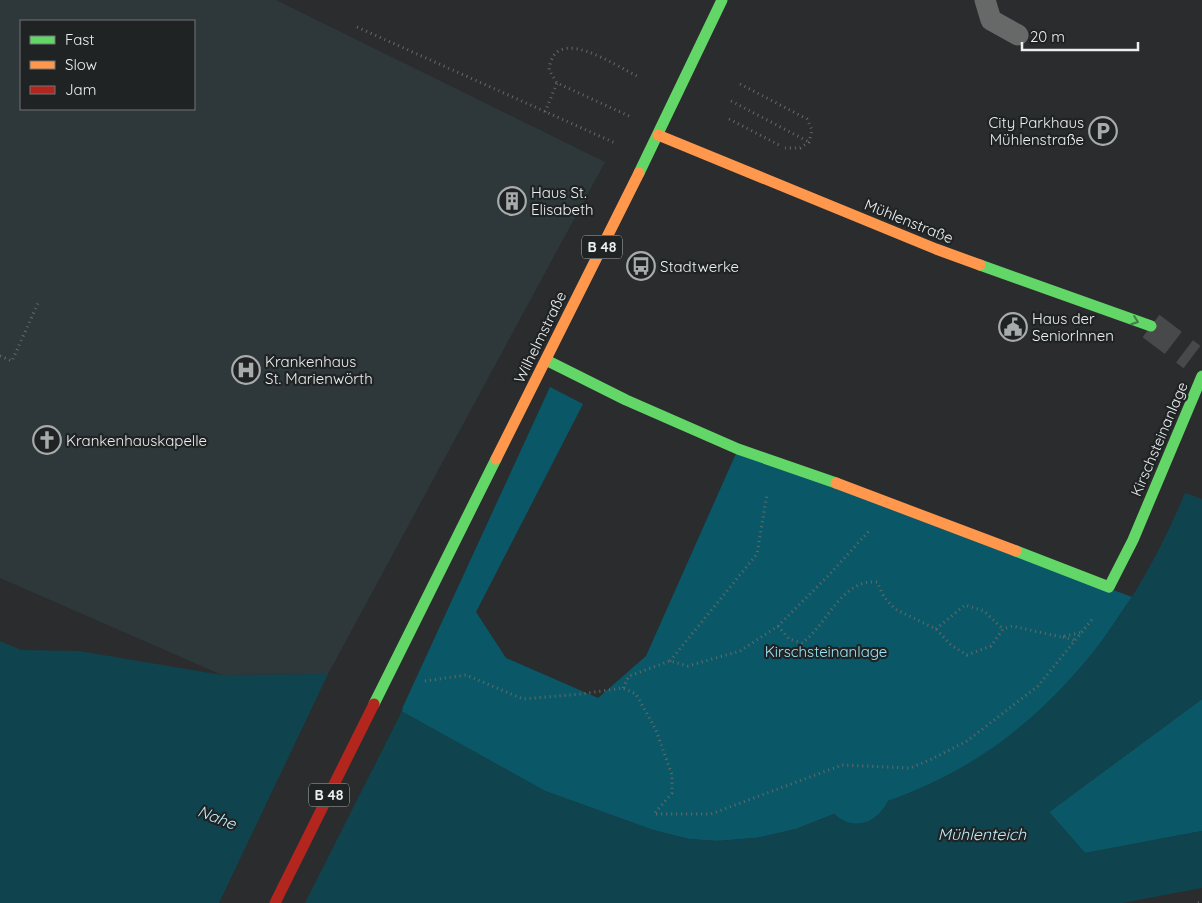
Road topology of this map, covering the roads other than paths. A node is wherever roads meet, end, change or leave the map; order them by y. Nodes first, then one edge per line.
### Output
1 (722, 0) edge
2 (988, 10) edge
3 (1018, 35) dead end
4 (658, 135) junction
5 (1151, 326) tunnel mouth
6 (546, 360) junction
7 (1202, 376) edge
8 (275, 903) edge

1 - 4 street, Wilhelmstraße / B 48
2 - 3 lane
4 -> 5 street, Mühlenstraße
4 - 6 street, Wilhelmstraße / B 48
6 - 7 street, Kirschsteinanlage
6 - 8 street, Wilhelmstraße / B 48

